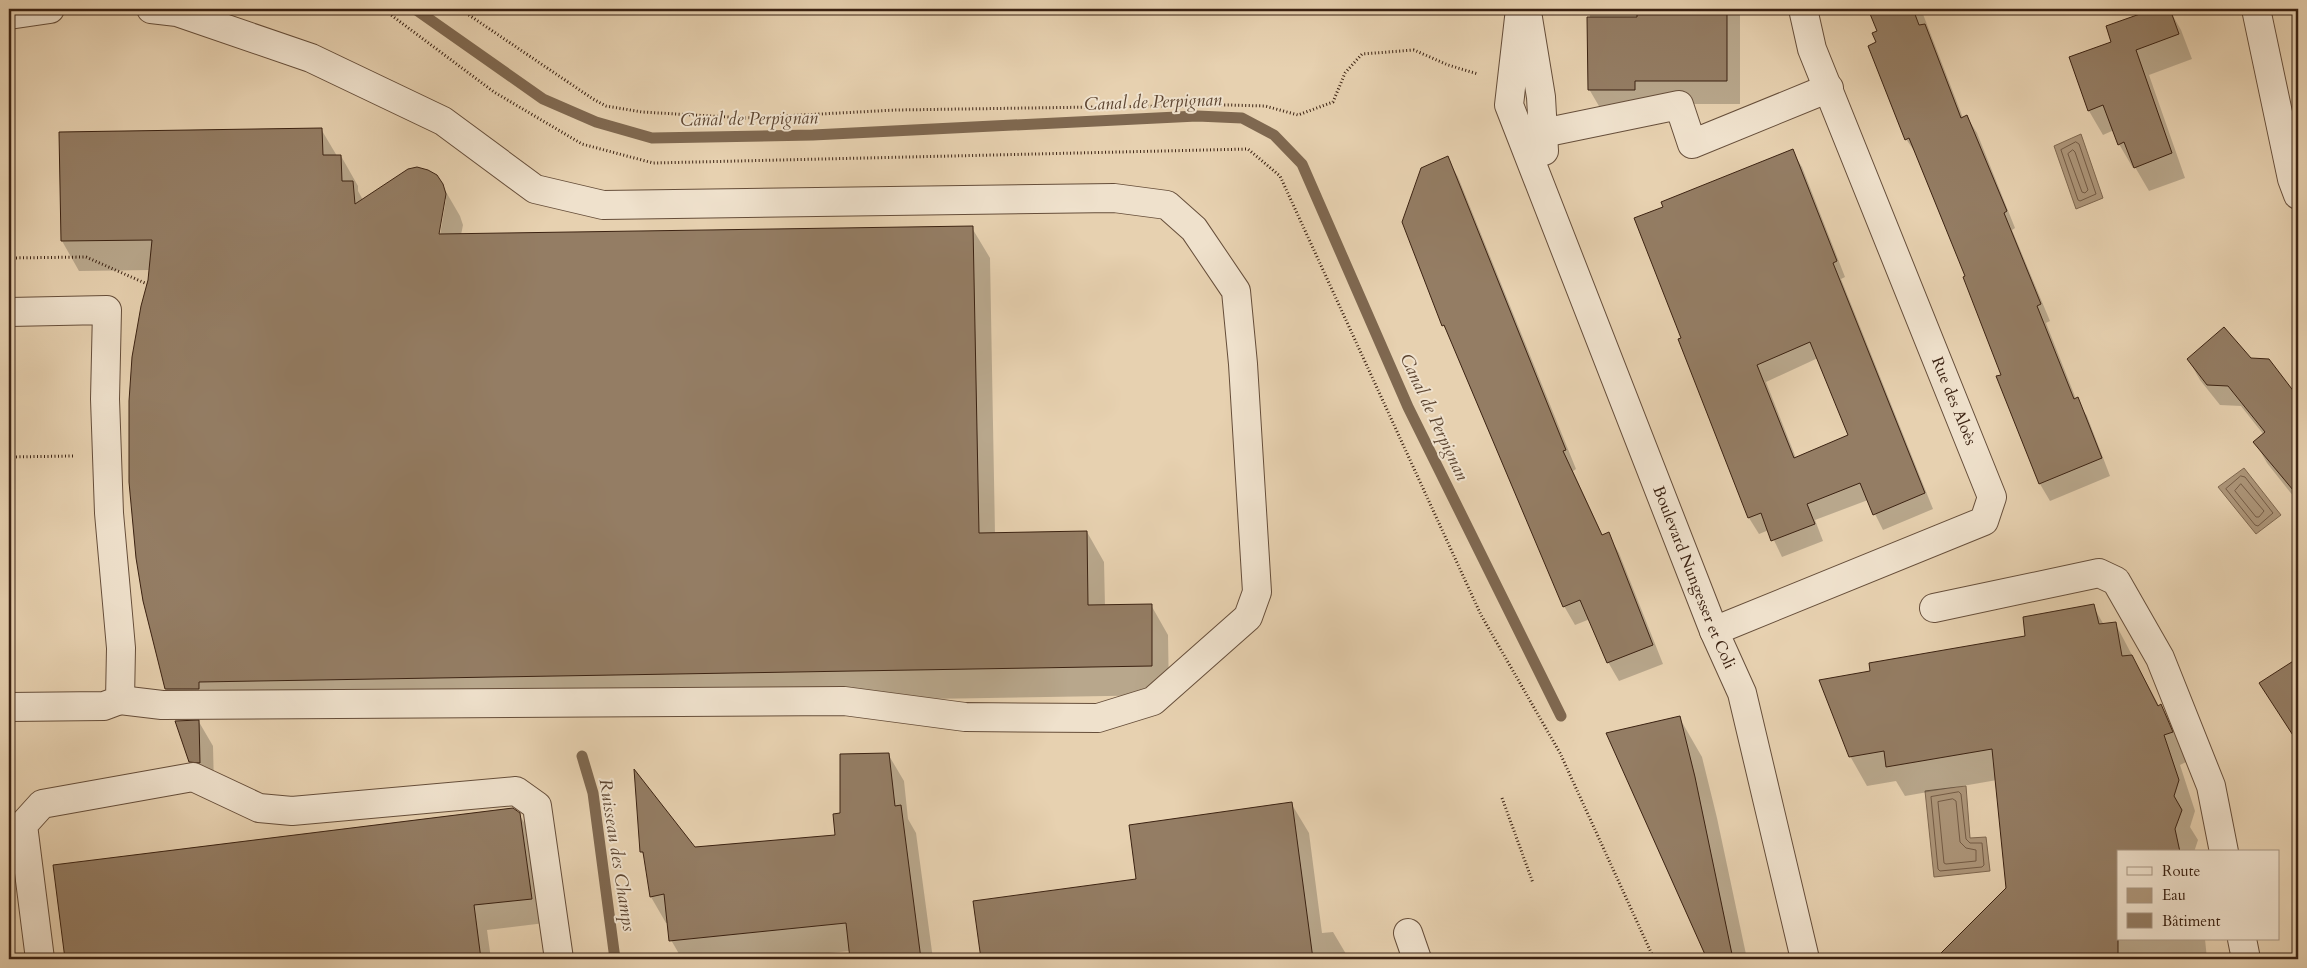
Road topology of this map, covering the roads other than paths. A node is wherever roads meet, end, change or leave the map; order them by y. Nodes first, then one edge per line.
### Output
1 (50, 9) edge
2 (151, 9) edge
3 (1520, 9) edge
4 (1527, 9) edge
5 (1803, 9) edge
6 (2256, 9) edge
7 (9, 14) edge
8 (1829, 88) junction
9 (1543, 133) junction
10 (2298, 195) edge
11 (1547, 205) junction
12 (9, 312) edge
13 (1934, 608) dead end
14 (1714, 631) junction
15 (120, 700) junction
16 (9, 706) edge
17 (2224, 850) edge
18 (1408, 933) dead end
19 (2242, 940) edge
20 (40, 959) edge
21 (559, 959) edge
22 (1417, 959) edge
23 (1805, 959) edge
24 (2246, 959) edge

1 - 7 street
2 - 15 street
3 - 11 street, Boulevard Nungesser et Coli
4 - 9 street, Boulevard Nungesser et Coli
5 - 8 street, Rue des Aloès
6 - 10 street
8 - 9 street
8 - 14 street, Rue des Aloès
9 - 11 street, Boulevard Nungesser et Coli
11 - 14 street, Boulevard Nungesser et Coli
12 - 15 street
13 - 17 street
14 - 23 street, Boulevard Nungesser et Coli
15 - 16 street
18 - 22 street
19 - 24 street
20 - 21 street

